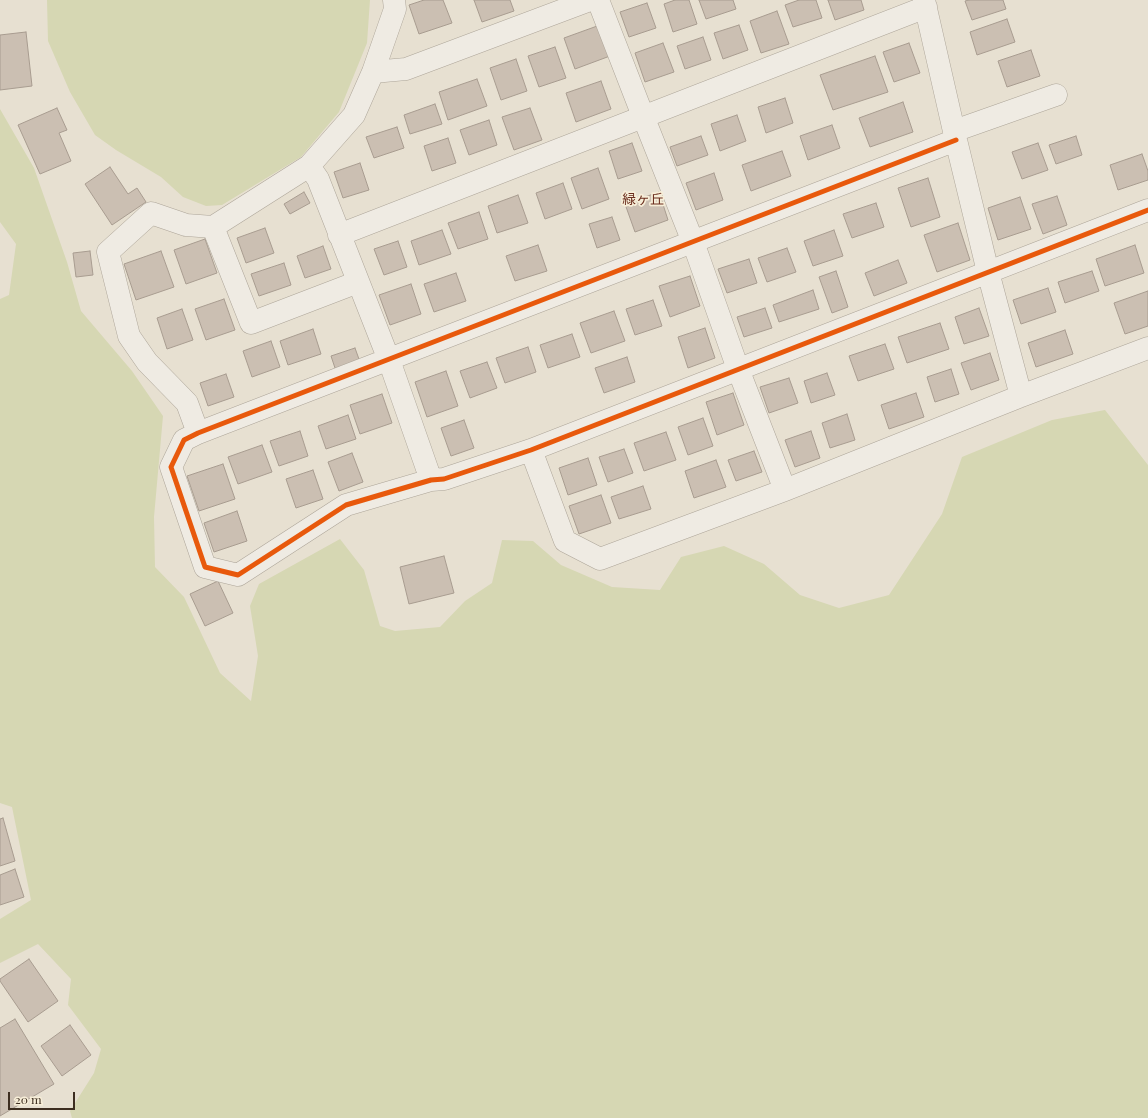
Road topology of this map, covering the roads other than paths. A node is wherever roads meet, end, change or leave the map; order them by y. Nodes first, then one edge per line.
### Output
1 (394, 0) edge
2 (590, 0) edge
3 (598, 0) edge
4 (925, 3) edge
5 (374, 72) junction
6 (1056, 95) dead end
7 (643, 116) junction
8 (955, 136) junction
9 (309, 166) junction
10 (1148, 210) edge
11 (214, 227) junction
12 (339, 235) junction
13 (693, 242) junction
14 (988, 272) junction
15 (358, 282) junction
16 (1148, 348) edge
17 (389, 360) junction
18 (738, 369) junction
19 (1021, 396) junction
20 (198, 433) junction
21 (531, 450) junction
22 (431, 480) junction
23 (785, 490) junction

1 - 5 street
2 - 5 street
3 - 7 street
4 - 7 street
4 - 8 street
5 - 9 street
6 - 8 street
7 - 12 street
7 - 13 street
8 - 13 street
8 - 14 street
9 - 11 street
9 - 12 street
10 - 14 street
11 - 15 street
11 - 20 street
12 - 15 street
13 - 17 street
13 - 18 street
14 - 18 street
14 - 19 street
15 - 17 street
16 - 19 street
17 - 20 street
17 - 22 street
18 - 21 street
18 - 23 street
19 - 23 street
20 - 22 street
21 - 22 street
21 - 23 street

